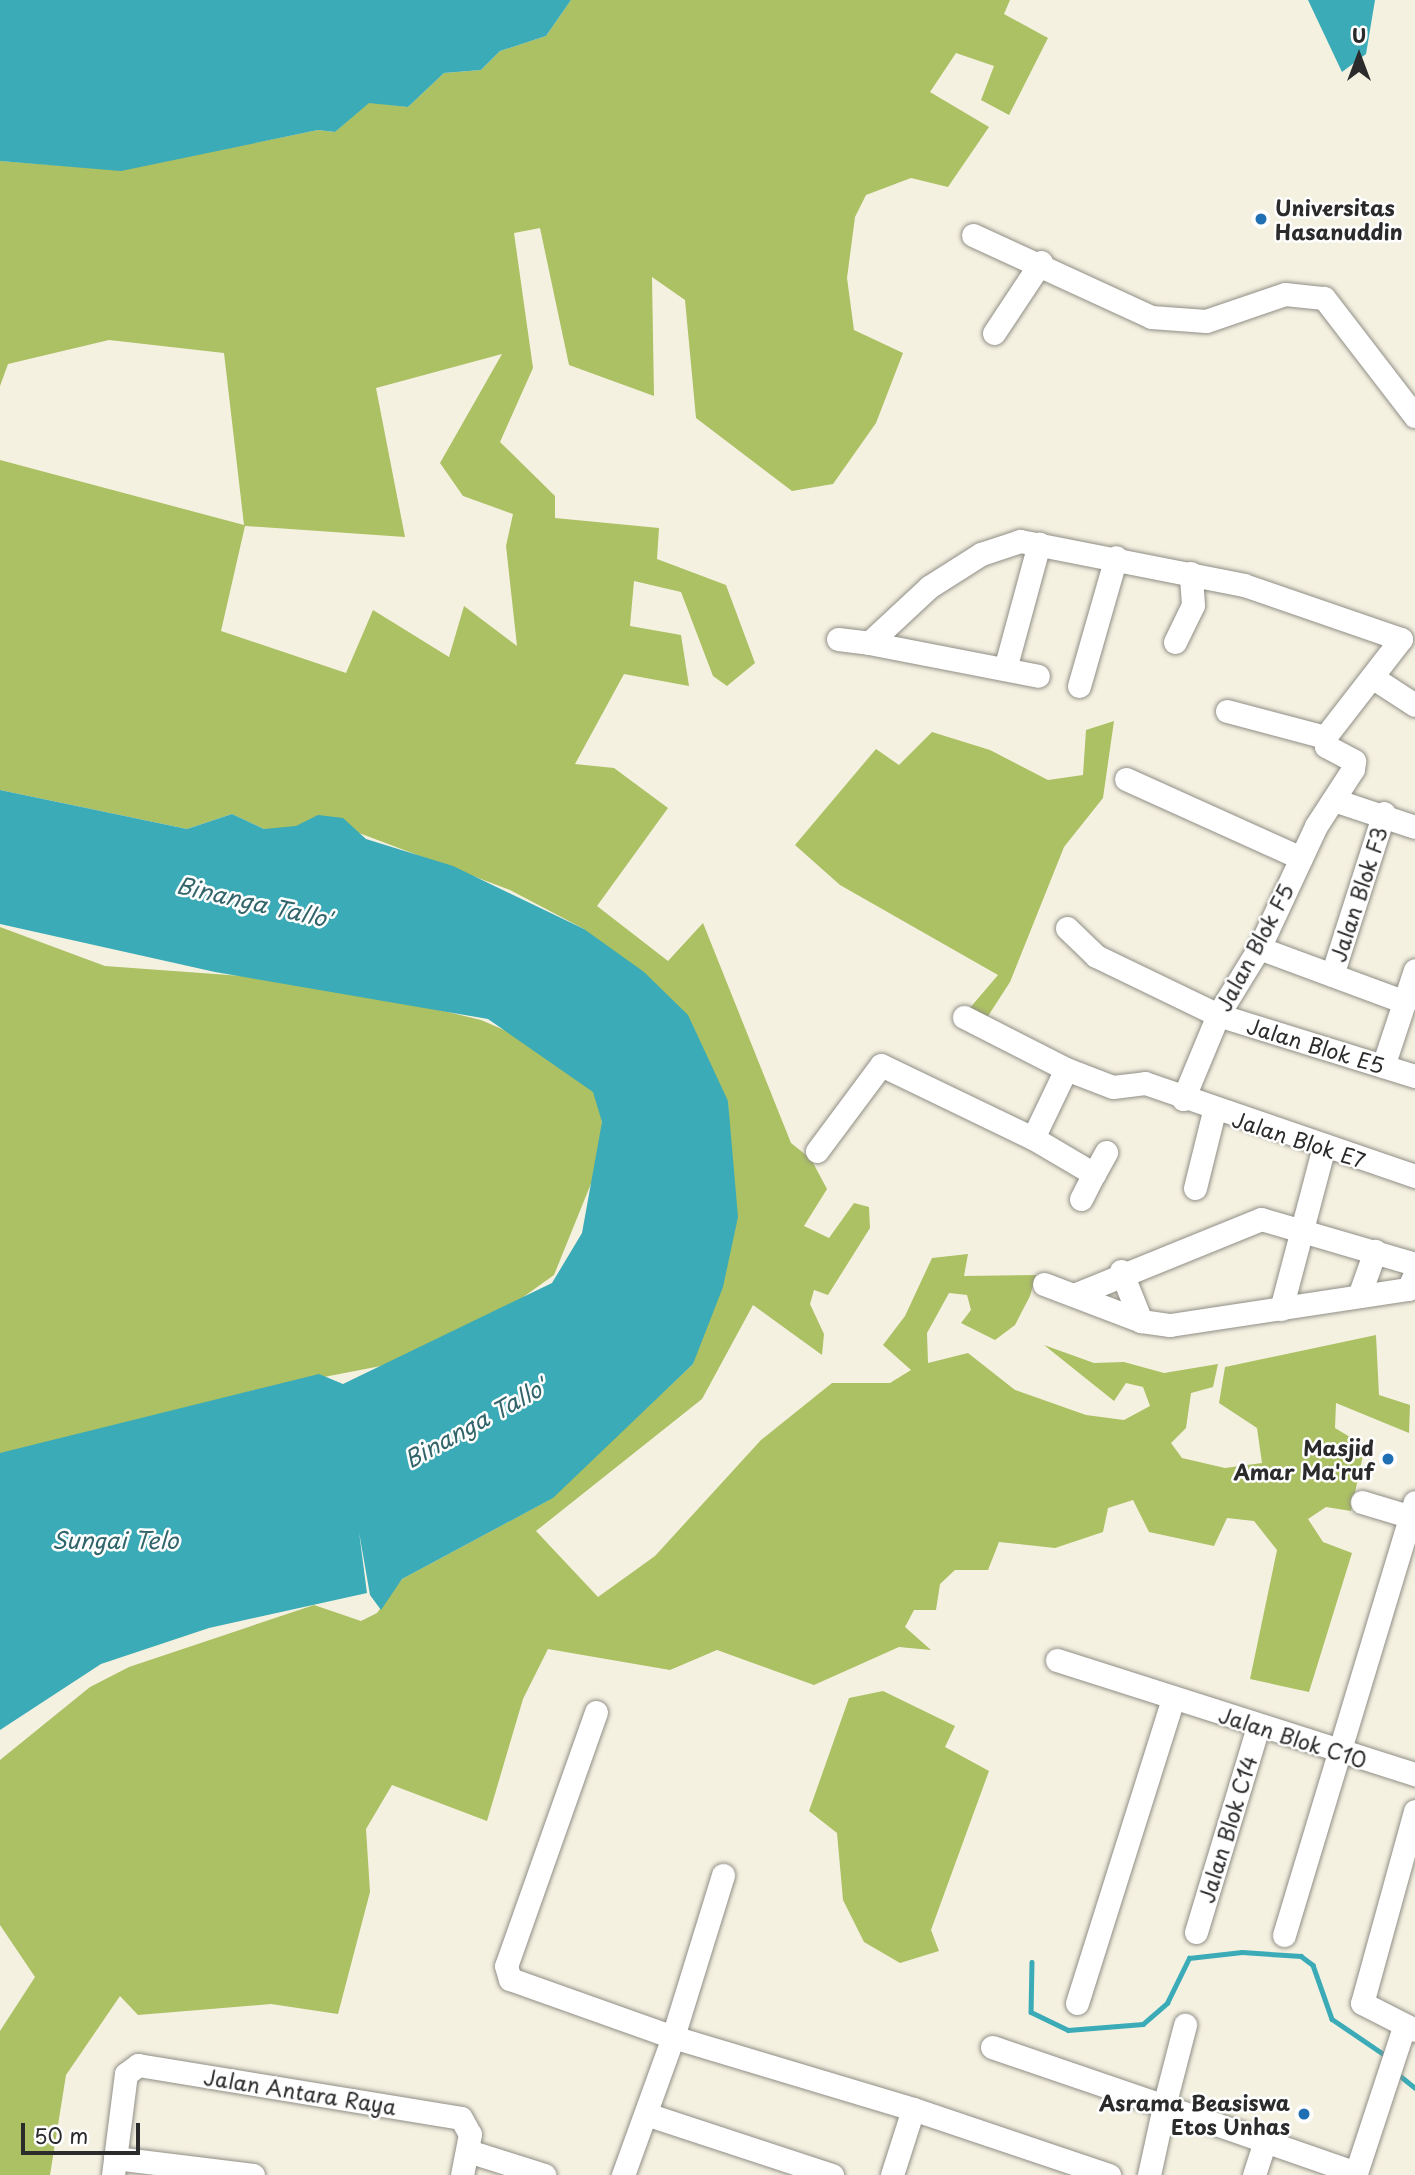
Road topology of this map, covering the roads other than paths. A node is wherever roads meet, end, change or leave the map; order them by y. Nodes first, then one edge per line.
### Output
1 (973, 235) dead end
2 (1041, 262) junction
3 (994, 333) dead end
4 (1415, 416) edge
5 (1040, 544) junction
6 (1116, 557) junction
7 (1191, 573) junction
8 (1408, 632) edge
9 (838, 639) dead end
10 (1175, 642) dead end
11 (869, 643) junction
12 (1005, 669) junction
13 (1038, 676) dead end
14 (1373, 677) junction
15 (1079, 686) dead end
16 (1415, 705) edge
17 (1227, 711) dead end
18 (1325, 737) junction
19 (1126, 779) dead end
20 (1334, 800) junction
21 (1384, 813) junction
22 (1415, 827) edge
23 (1301, 858) junction
24 (1067, 928) dead end
25 (1259, 948) junction
26 (1415, 970) edge
27 (1332, 975) junction
28 (1405, 1002) junction
29 (1218, 1015) junction
30 (964, 1017) dead end
31 (1382, 1066) junction
32 (1066, 1069) junction
33 (1415, 1076) edge
34 (1183, 1099) junction
35 (1214, 1111) junction
36 (1033, 1138) junction
37 (1324, 1146) junction
38 (817, 1151) dead end
39 (1106, 1152) dead end
40 (1094, 1174) junction
41 (1415, 1176) edge
42 (1195, 1188) dead end
43 (1082, 1199) dead end
44 (1303, 1229) junction
45 (1375, 1251) junction
46 (1415, 1264) edge
47 (1121, 1271) junction
48 (1415, 1274) edge
49 (1044, 1284) dead end
50 (1074, 1295) junction
51 (1359, 1296) junction
52 (1283, 1299) junction
53 (1141, 1321) junction
54 (1362, 1502) dead end
55 (1413, 1512) edge
56 (1057, 1660) dead end
57 (1172, 1701) junction
58 (596, 1712) dead end
59 (1258, 1727) junction
60 (1338, 1753) junction
61 (1415, 1774) edge
62 (1415, 1811) edge
63 (723, 1875) dead end
64 (1196, 1932) dead end
65 (1284, 1935) dead end
66 (1077, 2003) dead end
67 (1185, 2025) dead end
68 (1410, 2029) edge
69 (673, 2038) junction
70 (992, 2047) dead end
71 (1164, 2106) junction
72 (913, 2109) junction
73 (646, 2115) junction
74 (1265, 2142) junction
75 (468, 2151) junction
76 (114, 2166) edge
77 (205, 2171) edge
78 (1358, 2174) edge
79 (253, 2175) edge
80 (462, 2175) edge
81 (544, 2175) edge
82 (623, 2175) edge
83 (832, 2175) edge
84 (892, 2175) edge
85 (1109, 2175) edge
86 (1149, 2175) edge
87 (1254, 2175) edge

1 - 2 street
2 - 3 street
2 - 4 street
5 - 6 street
5 - 11 street
5 - 12 street
6 - 7 street
6 - 15 street
7 - 8 street
7 - 10 street
8 - 14 street
9 - 11 street
11 - 12 street
12 - 13 street
14 - 16 street
14 - 18 street
17 - 18 street
18 - 20 street, Jalan Blok F5
19 - 23 street
20 - 21 street
20 - 23 street, Jalan Blok F5
21 - 22 street
21 - 27 street, Jalan Blok F3
23 - 25 street, Jalan Blok F5
24 - 29 street, Jalan Blok E5
25 - 27 street
25 - 29 street, Jalan Blok F5
26 - 28 street
27 - 28 street
28 - 31 street
29 - 31 street, Jalan Blok E5
29 - 34 street, Jalan Blok F5
30 - 32 street, Jalan Blok E7
31 - 33 street, Jalan Blok E5
32 - 34 street, Jalan Blok E7
32 - 36 street
34 - 35 street, Jalan Blok E7
35 - 37 street, Jalan Blok E7
35 - 42 street
36 - 38 street
36 - 40 street
37 - 41 street, Jalan Blok E7
37 - 44 street
39 - 40 street
40 - 43 street
44 - 45 street
44 - 47 street
44 - 52 street
45 - 46 street
45 - 51 street
47 - 50 street
47 - 53 street
48 - 51 street
49 - 50 street
50 - 53 street
51 - 52 street
52 - 53 street
54 - 55 street
55 - 60 street
56 - 57 street, Jalan Blok C10
57 - 59 street, Jalan Blok C10
57 - 66 street
58 - 69 street
59 - 60 street, Jalan Blok C10
59 - 64 street, Jalan Blok C14
60 - 61 street, Jalan Blok C10
60 - 65 street
62 - 68 street
63 - 69 street
67 - 71 street
68 - 78 street
69 - 72 street
69 - 73 street
70 - 71 street
71 - 74 street
71 - 86 street
72 - 84 street
72 - 85 street
73 - 82 street
73 - 83 street
74 - 78 street
74 - 87 street
75 - 76 street, Jalan Antara Raya
75 - 80 street
75 - 81 street
76 - 77 street
77 - 79 street

